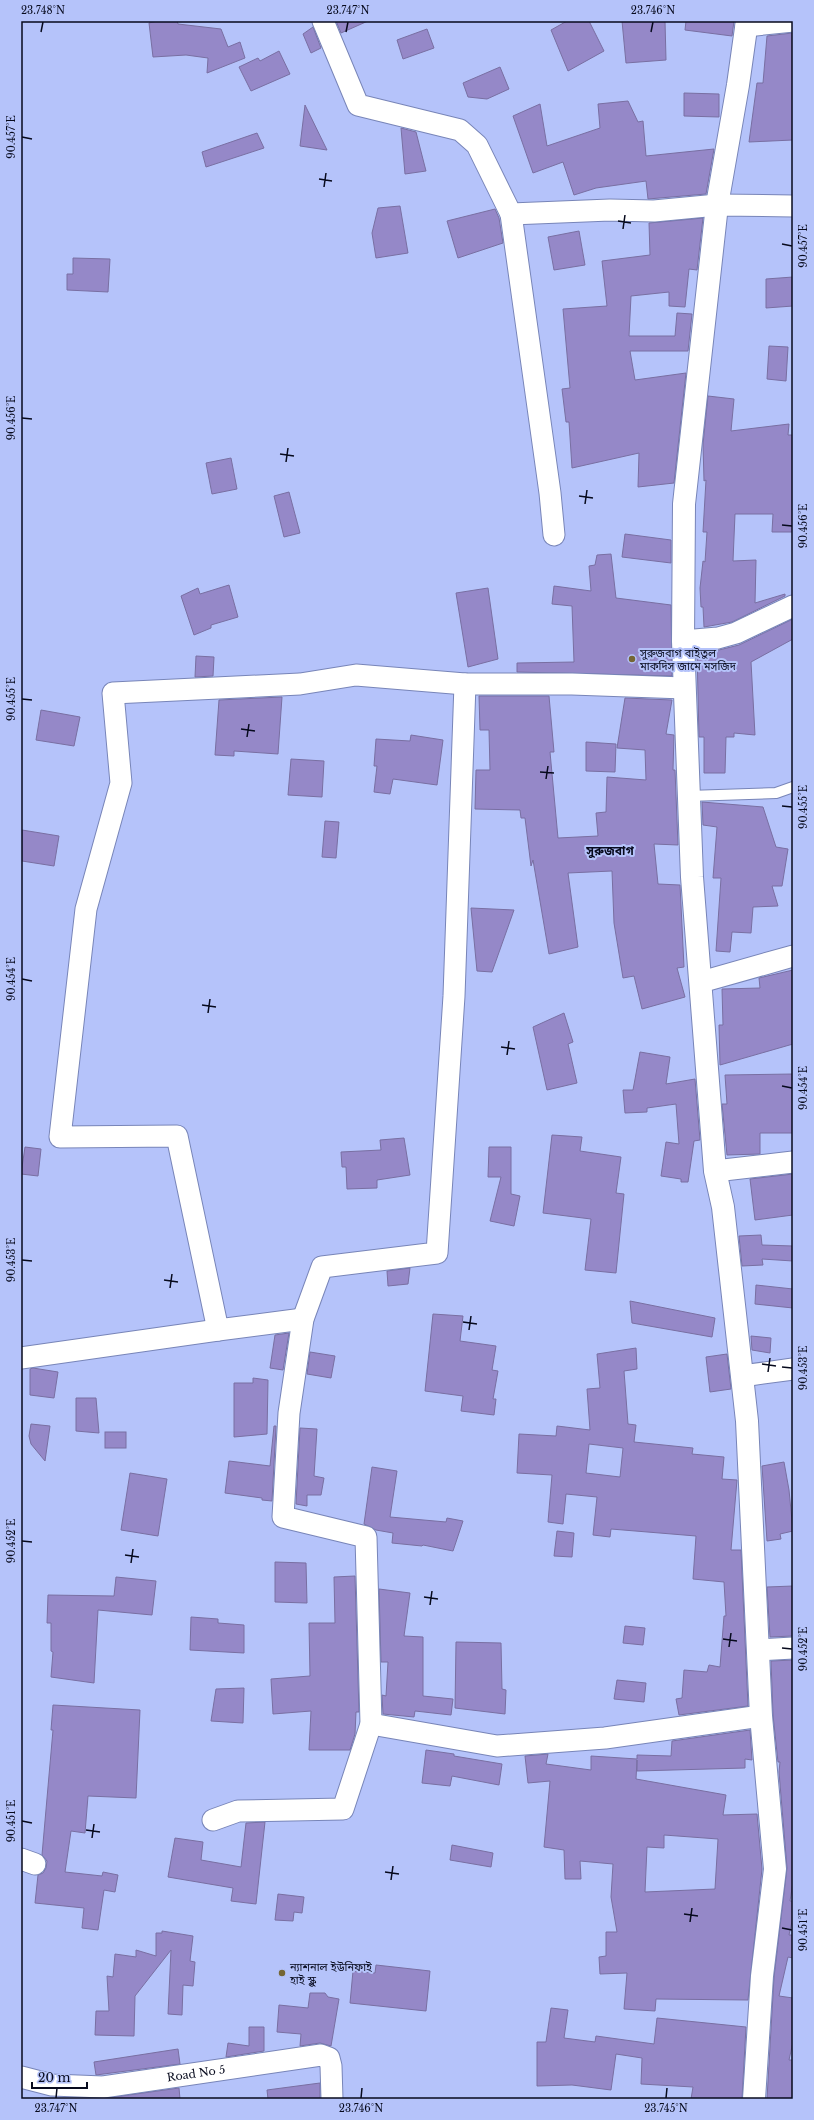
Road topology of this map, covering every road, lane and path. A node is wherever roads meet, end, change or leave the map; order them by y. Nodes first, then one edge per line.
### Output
1 (323, 21) edge
2 (793, 21) edge
3 (746, 24) edge
4 (717, 205) junction
5 (793, 206) edge
6 (511, 214) junction
7 (554, 535) dead end
8 (793, 606) edge
9 (683, 641) junction
10 (465, 684) junction
11 (684, 688) junction
12 (793, 787) edge
13 (688, 796) junction
14 (793, 956) edge
15 (701, 982) junction
16 (793, 1162) edge
17 (715, 1171) junction
18 (303, 1320) junction
19 (218, 1330) junction
20 (21, 1358) edge
21 (793, 1369) edge
22 (742, 1376) junction
23 (793, 1648) edge
24 (758, 1650) junction
25 (762, 1716) junction
26 (371, 1724) junction
27 (213, 1820) dead end
28 (21, 2077) edge
29 (332, 2099) edge
30 (754, 2099) edge

1 - 6 street
2 - 3 street
3 - 4 street
4 - 5 street
4 - 6 street
4 - 9 street
6 - 7 street
8 - 9 street
9 - 11 street
10 - 11 street
10 - 18 street
10 - 19 street
11 - 13 street
12 - 13 lane
13 - 15 street
14 - 15 street
15 - 17 street
16 - 17 street
17 - 22 street
18 - 19 street
18 - 26 street
19 - 20 street
21 - 22 street
22 - 24 street
23 - 24 street
24 - 25 street
25 - 26 street
25 - 30 street
26 - 27 street
28 - 29 street, Road No 5

